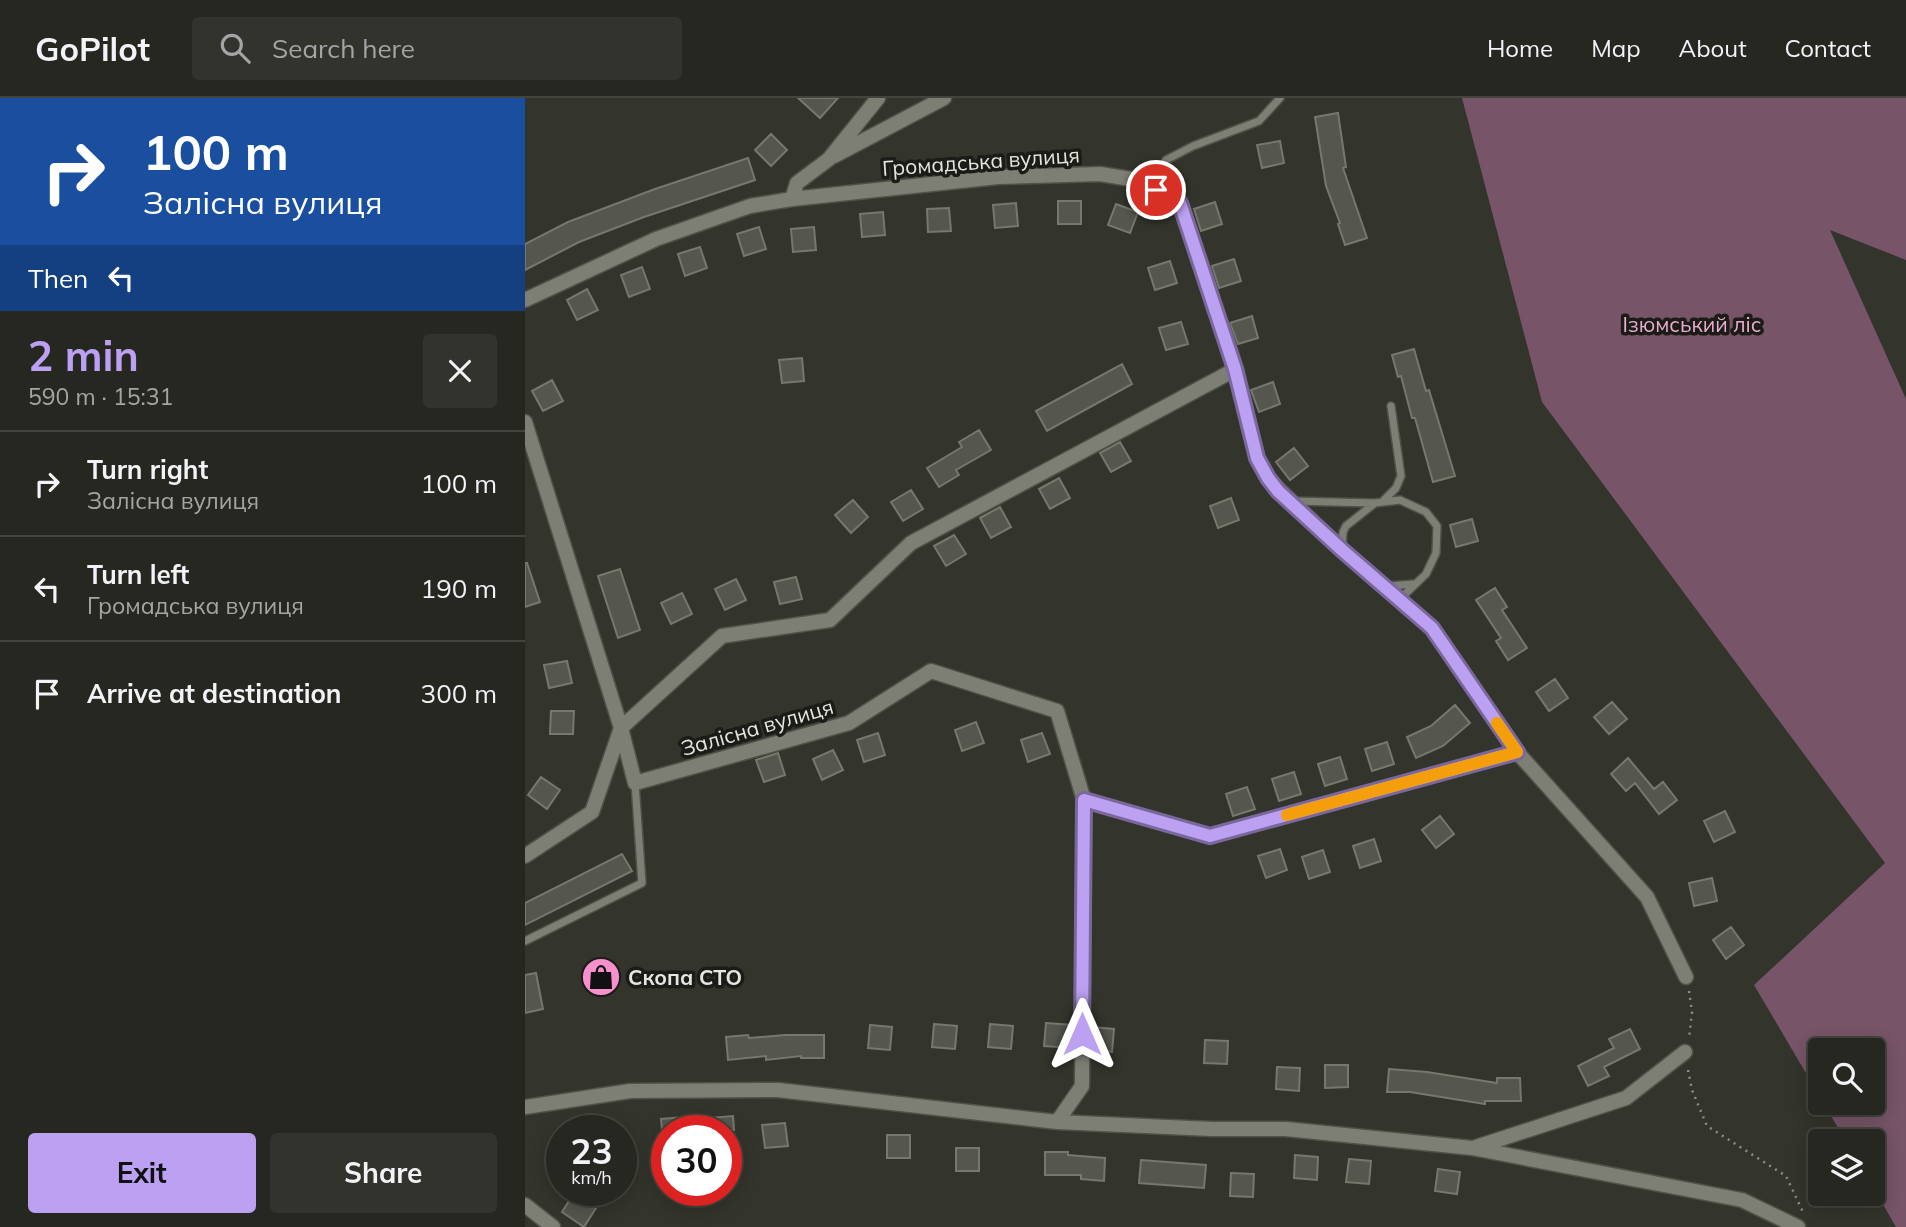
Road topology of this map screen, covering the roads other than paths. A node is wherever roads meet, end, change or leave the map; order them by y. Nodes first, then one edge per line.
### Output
1 (878, 98) edge
2 (944, 98) edge
3 (1280, 98) edge
4 (829, 159) junction
5 (1166, 160) dead end
6 (793, 199) junction
7 (525, 300) edge
8 (1235, 369) junction
9 (1391, 406) dead end
10 (525, 422) edge
11 (1289, 501) junction
12 (1379, 501) junction
13 (1342, 550) junction
14 (1415, 584) junction
15 (1381, 585) junction
16 (1404, 606) junction
17 (621, 728) junction
18 (1517, 752) junction
19 (635, 783) junction
20 (1084, 800) junction
21 (525, 856) edge
22 (525, 941) edge
23 (1686, 977) road end
24 (1685, 1052) road end
25 (525, 1107) edge
26 (1057, 1122) junction
27 (1472, 1148) junction
28 (525, 1205) edge
29 (1802, 1222) edge
30 (553, 1227) edge

1 - 4 street
2 - 4 street, Громадська вулиця
3 - 5 lane
4 - 6 street
6 - 7 street, Громадська вулиця
6 - 8 street, Громадська вулиця
8 - 11 street, Громадська вулиця
8 - 17 street
9 - 12 lane
10 - 17 street
11 - 12 lane
11 - 13 street, Громадська вулиця
12 - 13 lane
12 - 14 lane
13 - 15 street, Громадська вулиця
14 - 15 lane
14 - 16 lane
14 - 16 lane
15 - 16 street, Громадська вулиця
16 - 18 street, Громадська вулиця
17 - 19 street
17 - 21 street
18 - 20 street
18 - 23 street, Громадська вулиця
19 - 20 street, Залісна вулиця
19 - 22 lane
20 - 26 street
24 - 27 street
25 - 26 street
26 - 27 street
27 - 29 street
28 - 30 street

